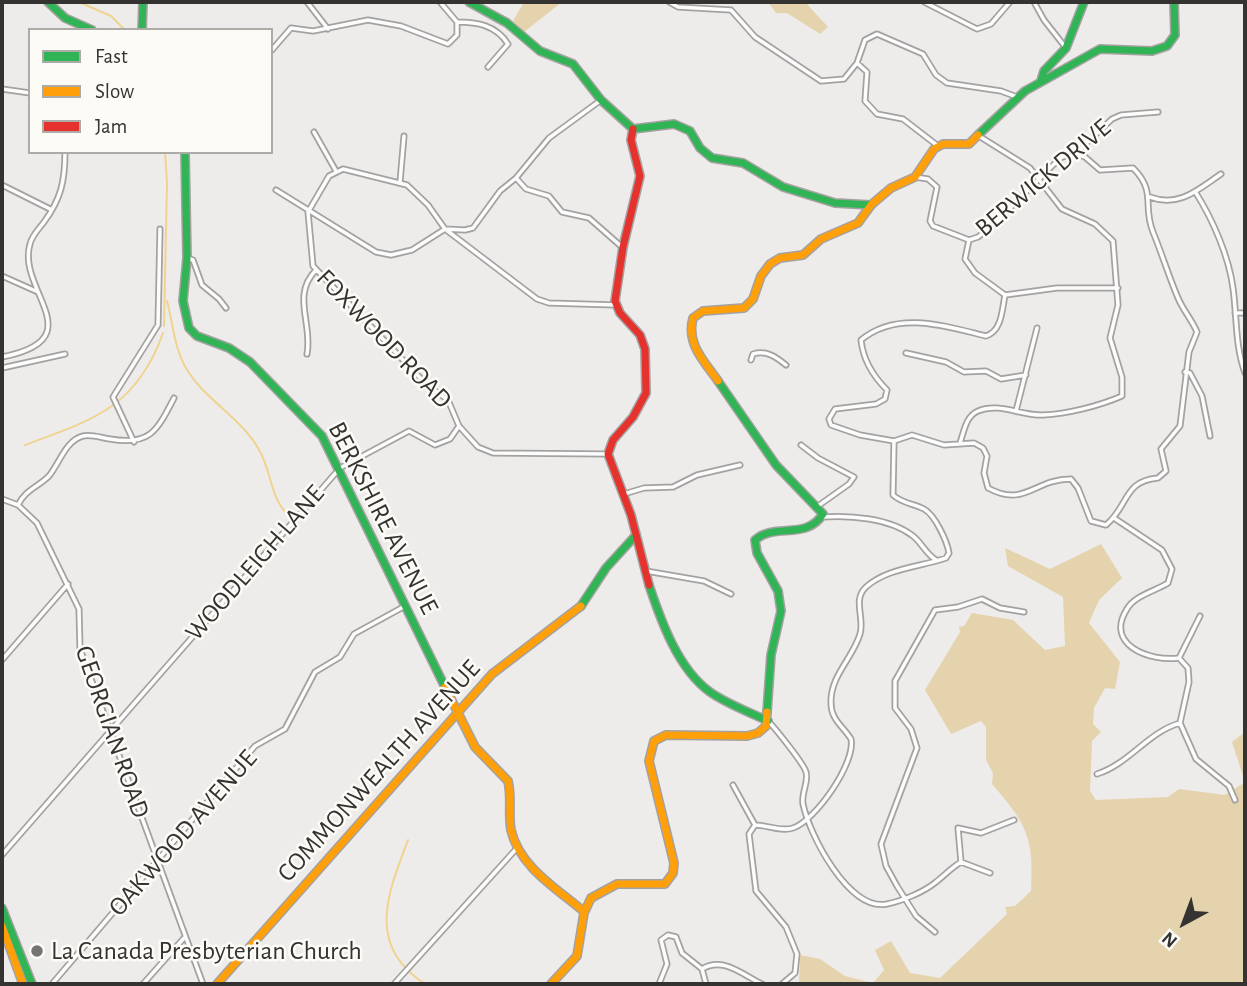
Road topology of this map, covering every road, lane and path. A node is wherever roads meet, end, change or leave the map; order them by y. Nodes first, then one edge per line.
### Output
1 (48, 2) edge
2 (143, 2) edge
3 (307, 2) edge
4 (440, 2) edge
5 (469, 2) edge
6 (669, 2) edge
7 (923, 2) edge
8 (1010, 2) edge
9 (1034, 2) edge
10 (1084, 2) edge
11 (1174, 2) edge
12 (457, 22) junction
13 (88, 28) edge
14 (142, 28) edge
15 (328, 29) junction
16 (1066, 48) junction
17 (273, 49) edge
18 (857, 63) junction
19 (488, 67) dead end
20 (1041, 82) junction
21 (2, 89) edge
22 (28, 93) edge
23 (1017, 97) junction
24 (601, 100) junction
25 (1158, 112) dead end
26 (633, 129) junction
27 (314, 132) dead end
28 (404, 136) dead end
29 (979, 136) junction
30 (938, 146) junction
31 (65, 154) edge
32 (185, 154) edge
33 (1075, 154) junction
34 (336, 171) junction
35 (1221, 174) dead end
36 (915, 177) junction
37 (516, 178) junction
38 (1038, 178) junction
39 (400, 182) junction
40 (2, 185) edge
41 (276, 190) dead end
42 (1196, 193) junction
43 (1150, 197) junction
44 (859, 203) junction
45 (871, 205) junction
46 (310, 209) junction
47 (52, 210) junction
48 (864, 215) junction
49 (160, 229) dead end
50 (444, 229) junction
51 (969, 240) junction
52 (622, 247) junction
53 (187, 258) junction
54 (316, 270) junction
55 (2, 276) edge
56 (1118, 288) junction
57 (39, 293) junction
58 (1005, 295) junction
59 (616, 304) junction
60 (226, 308) dead end
61 (1235, 313) junction
62 (1245, 313) edge
63 (1037, 328) dead end
64 (906, 353) dead end
65 (65, 354) dead end
66 (307, 354) dead end
67 (2, 357) edge
68 (751, 360) dead end
69 (786, 365) dead end
70 (2, 368) edge
71 (1185, 372) junction
72 (1245, 373) edge
73 (1026, 375) junction
74 (174, 398) dead end
75 (1016, 411) junction
76 (459, 426) junction
77 (1210, 436) dead end
78 (894, 441) junction
79 (134, 442) junction
80 (960, 443) junction
81 (801, 445) dead end
82 (608, 454) junction
83 (740, 465) dead end
84 (338, 470) junction
85 (624, 494) junction
86 (2, 499) edge
87 (18, 505) junction
88 (818, 506) junction
89 (822, 517) junction
90 (1114, 518) junction
91 (636, 535) junction
92 (937, 561) junction
93 (646, 571) junction
94 (68, 584) junction
95 (731, 594) dead end
96 (405, 606) junction
97 (1024, 612) dead end
98 (1200, 616) dead end
99 (1179, 658) junction
100 (2, 660) edge
101 (457, 712) junction
102 (768, 721) junction
103 (1180, 723) junction
104 (109, 729) junction
105 (1097, 774) dead end
106 (733, 786) dead end
107 (1235, 800) dead end
108 (808, 820) junction
109 (1014, 820) dead end
110 (755, 825) junction
111 (517, 848) junction
112 (2, 855) edge
113 (158, 861) junction
114 (961, 862) junction
115 (990, 873) dead end
116 (905, 897) junction
117 (2, 908) edge
118 (582, 910) junction
119 (2, 926) edge
120 (935, 932) dead end
121 (184, 938) junction
122 (702, 969) junction
123 (23, 984) edge
124 (32, 984) edge
125 (52, 984) edge
126 (143, 984) edge
127 (203, 984) edge
128 (217, 984) edge
129 (394, 984) edge
130 (551, 984) edge
131 (659, 984) edge
132 (706, 984) edge
133 (762, 984) edge
134 (782, 984) edge

1 - 13 street
2 - 14 street
3 - 15 street
4 - 12 street
5 - 24 street
6 - 18 street
7 - 8 street
9 - 16 street
10 - 16 street
11 - 20 street
12 - 15 street
12 - 19 street
15 - 17 street
16 - 20 street
18 - 23 street
18 - 30 street
20 - 23 street
21 - 22 street
23 - 29 street
24 - 26 street
24 - 37 street
25 - 33 street, BERWICK DRIVE
26 - 44 street
26 - 52 street
27 - 34 street
28 - 39 street
29 - 30 street
29 - 38 street
30 - 36 street
31 - 47 street
32 - 53 street, BERKSHIRE AVENUE
33 - 38 street, BERWICK DRIVE
33 - 43 street
34 - 39 street
34 - 46 street
35 - 42 street
36 - 45 street
36 - 51 street
37 - 50 street
37 - 52 street
38 - 51 street, BERWICK DRIVE
38 - 56 street
39 - 50 street
40 - 47 street
41 - 46 street
42 - 43 street
42 - 61 street
43 - 71 street
44 - 45 street
44 - 48 street
45 - 48 street
46 - 50 street
46 - 54 street, FOXWOOD ROAD
47 - 57 street
48 - 88 street
49 - 79 street
50 - 59 street
51 - 58 street
52 - 59 street
53 - 60 street
53 - 84 street, BERKSHIRE AVENUE
54 - 66 street
54 - 76 street, FOXWOOD ROAD
55 - 57 street
56 - 58 street
56 - 75 street
57 - 67 street
58 - 78 street
59 - 82 street
61 - 62 street
61 - 72 street
63 - 73 street
64 - 73 street
65 - 70 street
68 - 69 street
71 - 77 street
71 - 90 street
73 - 75 street
74 - 79 street
75 - 80 street
76 - 82 street
76 - 84 street, WOODLEIGH LANE
78 - 80 street
78 - 92 street
79 - 87 street
80 - 90 street
81 - 88 street
82 - 85 street
83 - 85 street
84 - 96 street, BERKSHIRE AVENUE
84 - 104 street, WOODLEIGH LANE
85 - 91 street
86 - 87 street, GEORGIAN ROAD
87 - 94 street, GEORGIAN ROAD
88 - 89 street
89 - 92 street
89 - 102 street
90 - 99 street
91 - 93 street
91 - 101 street, COMMONWEALTH AVENUE
92 - 108 street
93 - 95 street
93 - 102 street
94 - 100 street
94 - 104 street, GEORGIAN ROAD
96 - 101 street, BERKSHIRE AVENUE
96 - 113 street, OAKWOOD AVENUE
97 - 116 street
98 - 99 street
99 - 103 street
101 - 111 street, BERKSHIRE AVENUE
101 - 128 street, COMMONWEALTH AVENUE
102 - 108 street
102 - 118 street
103 - 105 street
103 - 107 street
104 - 112 street, WOODLEIGH LANE
104 - 113 street, GEORGIAN ROAD
106 - 110 street
108 - 110 street
108 - 116 street
109 - 114 street
110 - 134 street
111 - 118 street
111 - 129 street
113 - 121 street, GEORGIAN ROAD
113 - 125 street, OAKWOOD AVENUE
114 - 115 street
114 - 116 street
116 - 120 street
117 - 124 street
118 - 130 street
119 - 123 street
121 - 126 street
121 - 127 street, GEORGIAN ROAD
122 - 131 street
122 - 132 street
122 - 133 street

